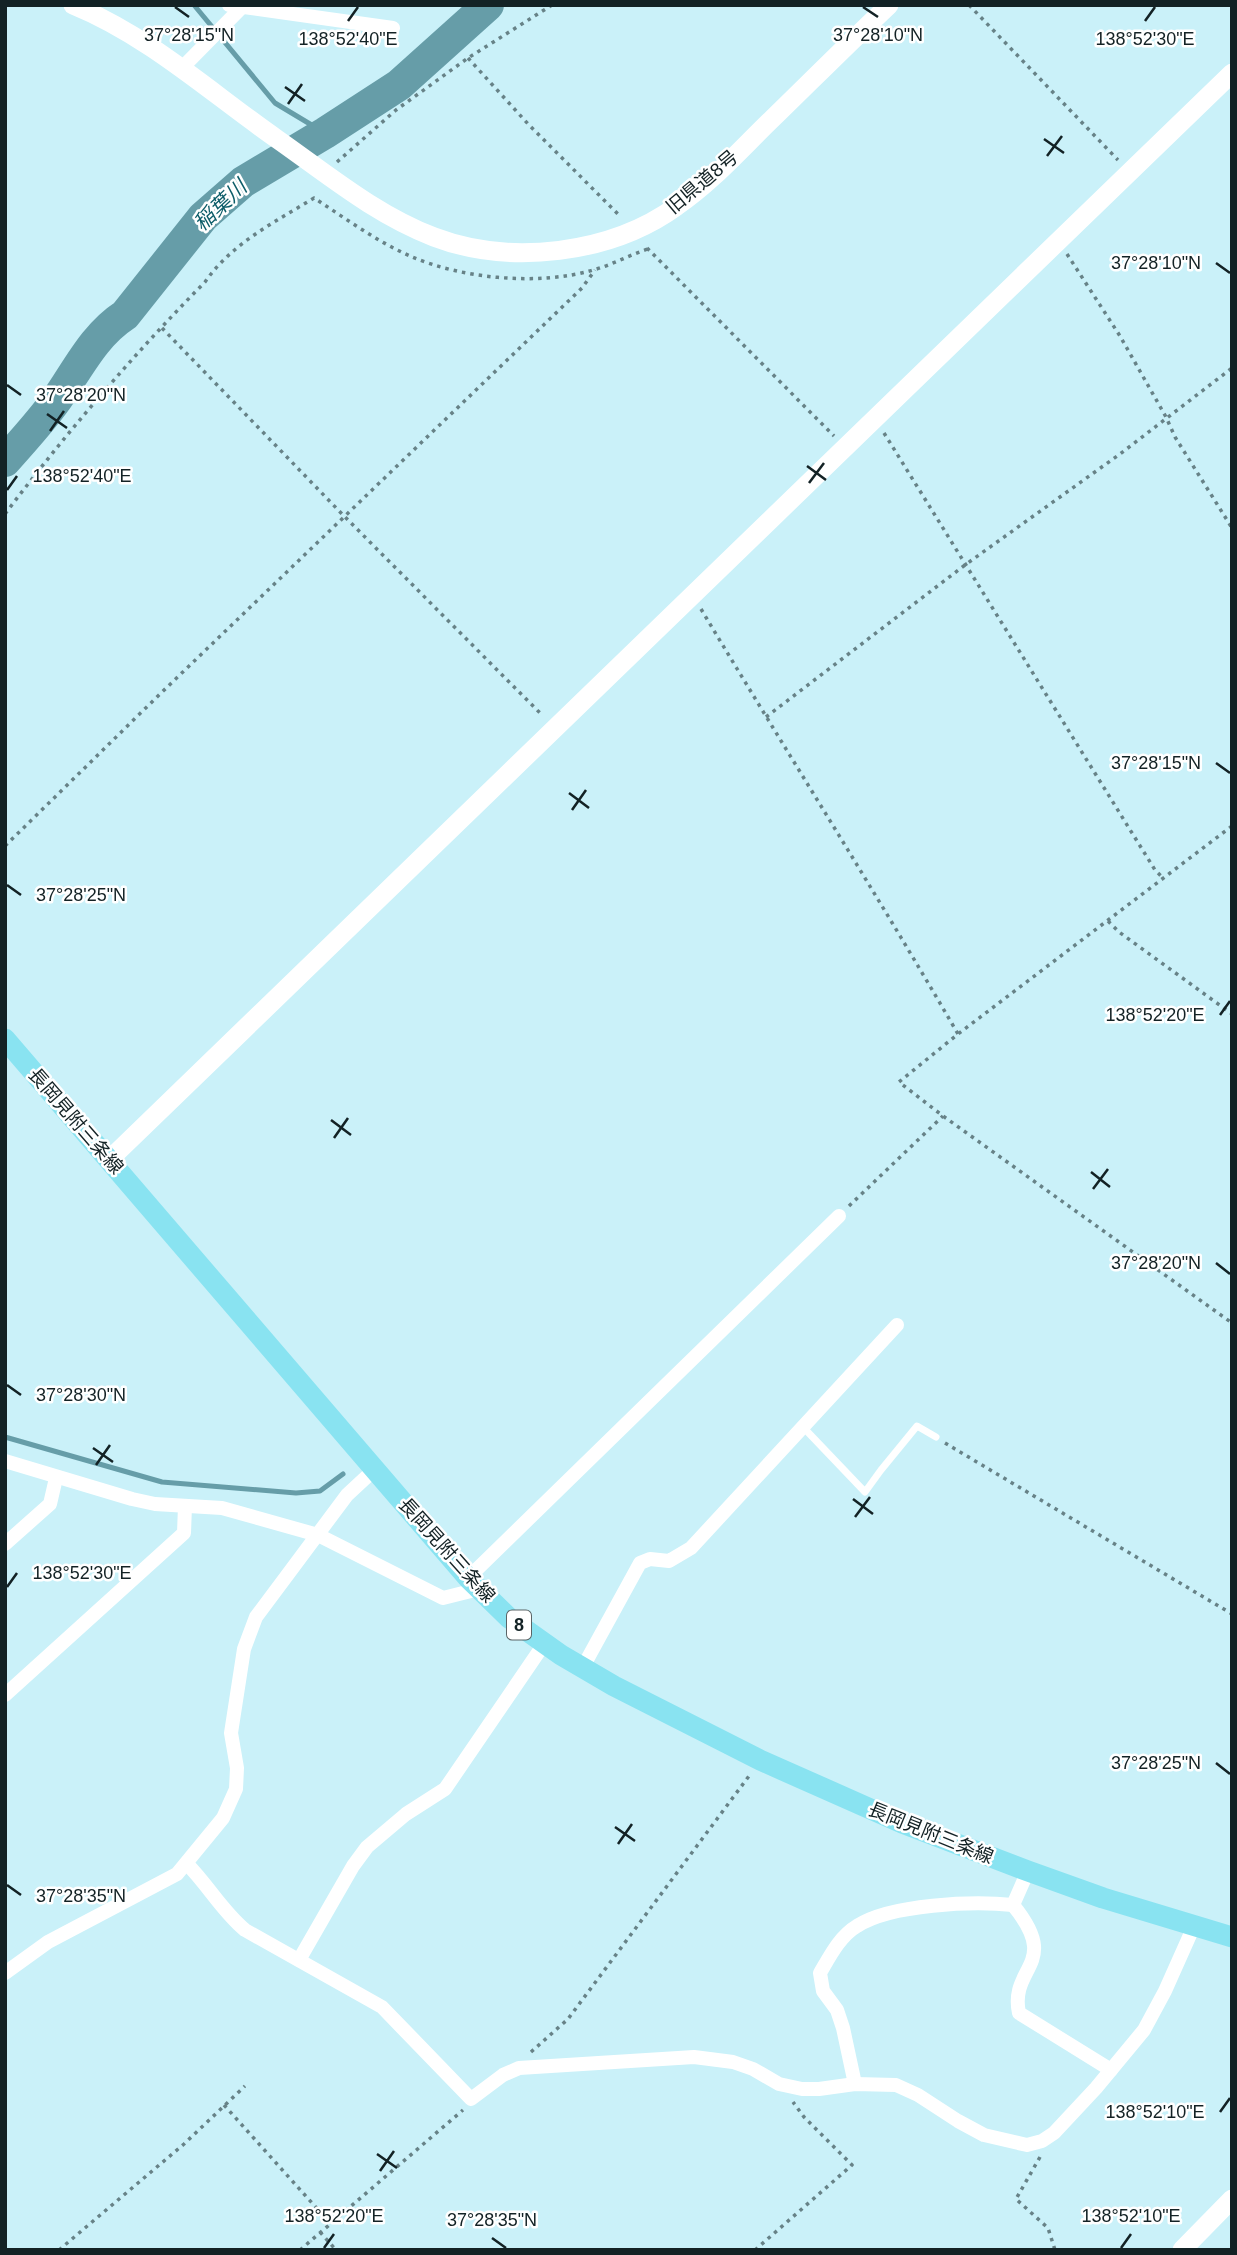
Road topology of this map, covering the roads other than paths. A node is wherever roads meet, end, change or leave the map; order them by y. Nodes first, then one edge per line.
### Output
1 (73, 5) edge
2 (889, 5) edge
3 (236, 6) edge
4 (393, 28) dead end
5 (181, 69) junction
6 (1232, 73) edge
7 (5, 1039) edge
8 (110, 1159) junction
9 (839, 1216) road end
10 (897, 1325) dead end
11 (802, 1426) junction
12 (936, 1437) road end
13 (5, 1461) edge
14 (375, 1469) junction
15 (56, 1478) junction
16 (185, 1506) junction
17 (318, 1535) junction
18 (5, 1544) edge
19 (474, 1583) junction
20 (544, 1644) junction
21 (583, 1667) junction
22 (5, 1695) edge
23 (187, 1864) junction
24 (1028, 1871) junction
25 (1013, 1905) junction
26 (1194, 1926) junction
27 (1232, 1937) edge
28 (299, 1960) junction
29 (5, 1973) edge
30 (1111, 2070) junction
31 (855, 2084) junction
32 (1232, 2199) edge
33 (1182, 2250) edge

1 - 5 street
2 - 5 street, 旧県道8号
3 - 4 street
3 - 5 street
6 - 8 street
7 - 8 main road, 長岡見附三条線 / 8
8 - 14 main road, 長岡見附三条線 / 8
9 - 19 street
10 - 11 street
11 - 12 lane
11 - 21 street
13 - 15 street
14 - 17 street
14 - 19 main road, 長岡見附三条線 / 8
15 - 16 street
15 - 18 street
16 - 17 street
16 - 22 street
17 - 19 street
17 - 23 street
19 - 20 main road, 長岡見附三条線 / 8
20 - 21 main road, 長岡見附三条線 / 8
20 - 28 street
21 - 24 main road, 長岡見附三条線 / 8
23 - 28 street
23 - 29 street
24 - 25 street
24 - 26 main road, 長岡見附三条線 / 8
25 - 30 street
25 - 31 street
26 - 27 main road, 長岡見附三条線 / 8
26 - 30 street
28 - 31 street
30 - 31 street
32 - 33 street

